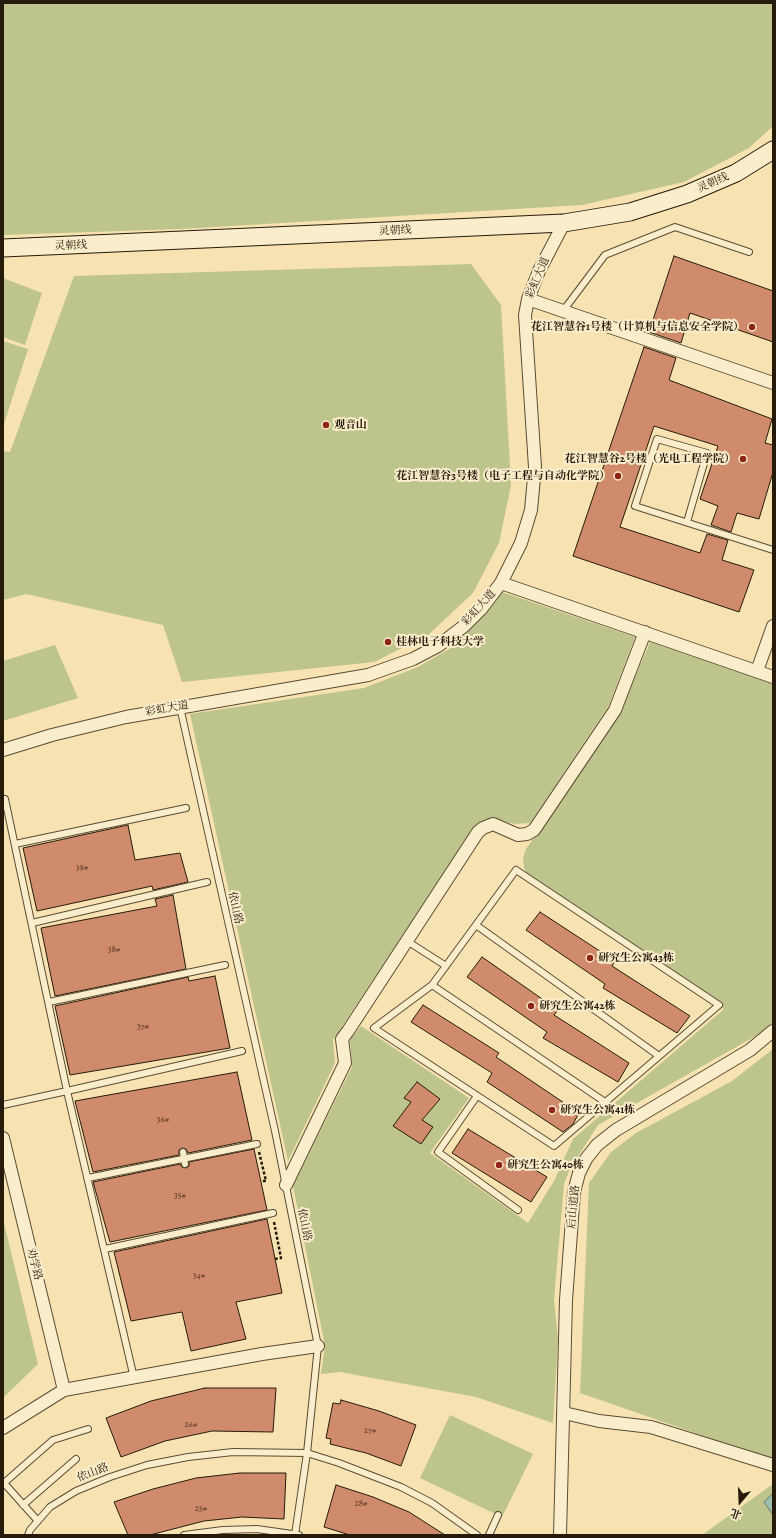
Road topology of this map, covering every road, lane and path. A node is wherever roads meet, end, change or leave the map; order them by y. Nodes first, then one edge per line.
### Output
1 (773, 150) edge
2 (564, 223) junction
3 (3, 248) edge
4 (749, 252) dead end
5 (528, 299) junction
6 (563, 311) junction
7 (773, 383) edge
8 (687, 522) junction
9 (773, 550) edge
10 (501, 583) junction
11 (773, 626) edge
12 (645, 632) junction
13 (757, 671) junction
14 (773, 677) edge
15 (180, 707) junction
16 (3, 750) edge
17 (5, 799) dead end
18 (186, 808) dead end
19 (15, 844) junction
20 (207, 882) dead end
21 (32, 923) junction
22 (476, 925) junction
23 (407, 941) junction
24 (225, 965) dead end
25 (446, 966) junction
26 (432, 985) junction
27 (49, 1002) junction
28 (773, 1031) edge
29 (242, 1051) dead end
30 (659, 1056) junction
31 (67, 1091) junction
32 (477, 1096) junction
33 (605, 1102) junction
34 (3, 1105) edge
35 (3, 1138) edge
36 (257, 1144) joint
37 (88, 1178) junction
38 (261, 1182) dead end
39 (286, 1185) junction
40 (518, 1210) dead end
41 (273, 1213) joint
42 (105, 1249) junction
43 (275, 1259) dead end
44 (318, 1346) junction
45 (134, 1378) junction
46 (64, 1390) junction
47 (564, 1413) junction
48 (3, 1428) edge
49 (88, 1428) dead end
50 (307, 1454) junction
51 (76, 1459) dead end
52 (773, 1465) edge
53 (3, 1482) edge
54 (23, 1505) junction
55 (498, 1515) dead end
56 (38, 1521) junction
57 (28, 1535) edge
58 (184, 1535) edge
59 (296, 1535) edge
60 (477, 1535) edge
61 (489, 1535) edge
62 (560, 1535) edge

1 - 2 main road, 灵朝线
2 - 3 main road, 灵朝线
2 - 5 street, 彩虹大道
4 - 6 lane
5 - 6 street
5 - 10 street, 彩虹大道
6 - 7 street
8 - 8 lane
8 - 9 lane
10 - 12 street
10 - 15 street, 彩虹大道
11 - 13 street
12 - 13 street
12 - 23 street
13 - 14 street
15 - 16 street, 彩虹大道
15 - 39 lane, 依山路
17 - 19 lane
18 - 19 lane
19 - 21 lane
20 - 21 lane
21 - 27 lane
22 - 25 lane
22 - 30 lane
22 - 30 lane
23 - 25 lane
23 - 39 street
24 - 27 lane
25 - 26 lane
26 - 32 lane
26 - 33 lane
27 - 31 lane
28 - 47 street, 后山道路
29 - 31 lane
30 - 33 lane
31 - 34 lane
31 - 37 lane
32 - 33 lane
32 - 40 lane
35 - 46 street, 劝学路
36 - 37 lane
36 - 38 path
37 - 42 lane
39 - 44 lane, 依山路
41 - 42 lane
41 - 43 path
42 - 45 lane
44 - 45 street
44 - 50 lane, 依山路
45 - 46 street
46 - 48 street
47 - 52 street
47 - 62 street, 后山道路
49 - 53 lane
50 - 56 lane, 依山路
50 - 59 lane
50 - 60 lane
51 - 54 lane
53 - 54 lane
54 - 56 lane
55 - 61 lane
56 - 57 lane, 依山路
58 - 59 lane

